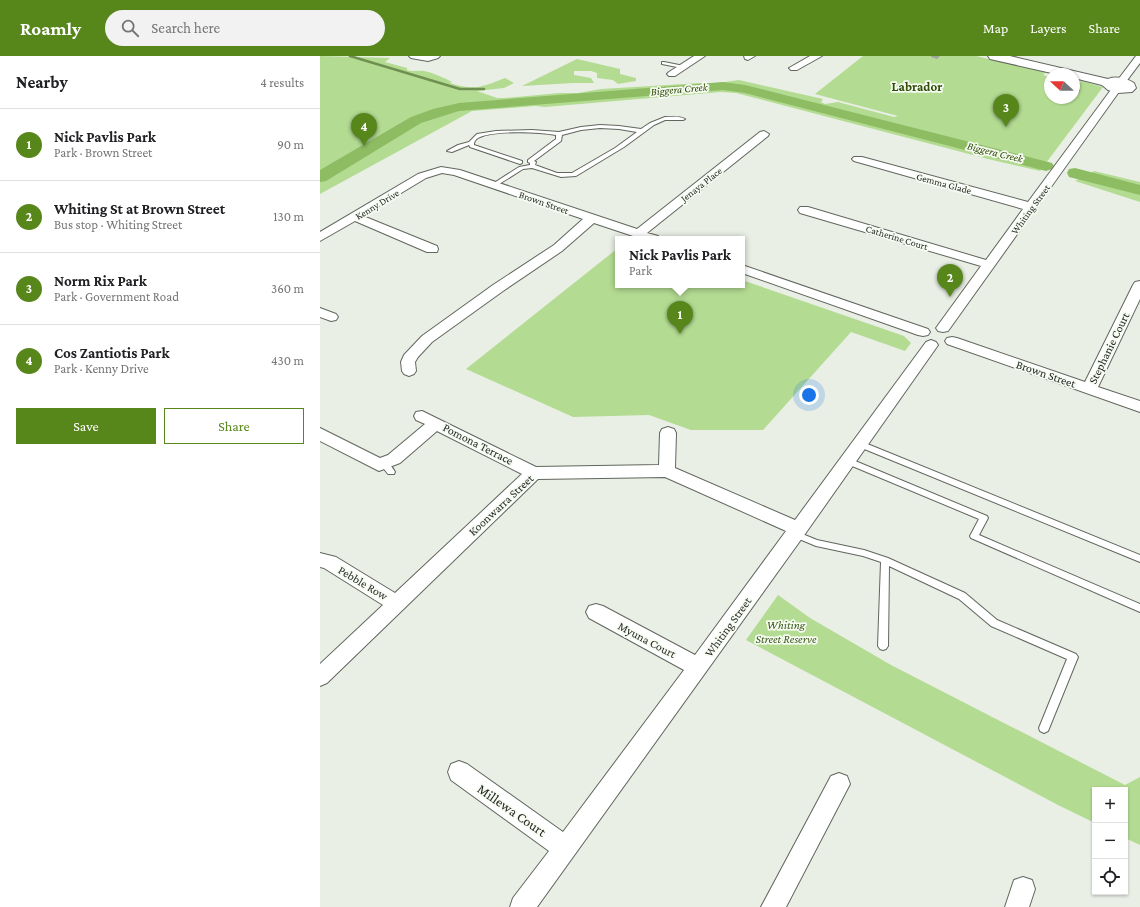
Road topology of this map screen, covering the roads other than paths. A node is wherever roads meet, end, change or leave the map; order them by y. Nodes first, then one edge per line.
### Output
1 (414, 56) edge
2 (435, 56) edge
3 (700, 56) edge
4 (817, 56) edge
5 (994, 56) edge
6 (1140, 57) edge
7 (664, 63) dead end
8 (682, 67) junction
9 (794, 68) dead end
10 (1047, 68) edge
11 (672, 74) dead end
12 (1080, 76) edge
13 (1123, 86) edge
14 (683, 119) dead end
15 (641, 131) junction
16 (559, 134) junction
17 (764, 134) dead end
18 (471, 143) junction
19 (450, 151) dead end
20 (858, 159) dead end
21 (531, 163) junction
22 (521, 165) junction
23 (434, 172) joint
24 (494, 185) junction
25 (1031, 207) junction
26 (804, 210) dead end
27 (355, 217) junction
28 (592, 218) junction
29 (638, 234) junction
30 (644, 236) edge
31 (320, 238) edge
32 (432, 249) dead end
33 (990, 265) junction
34 (745, 270) edge
35 (1140, 285) edge
36 (943, 328) junction
37 (927, 338) junction
38 (952, 342) junction
39 (409, 371) dead end
40 (1089, 389) junction
41 (1140, 407) edge
42 (668, 433) dead end
43 (320, 434) edge
44 (860, 444) junction
45 (848, 461) junction
46 (667, 471) junction
47 (534, 473) junction
48 (797, 531) junction
49 (1140, 559) edge
50 (885, 560) junction
51 (325, 561) edge
52 (397, 604) junction
53 (1140, 608) edge
54 (596, 612) dead end
55 (883, 646) dead end
56 (698, 668) junction
57 (320, 677) edge
58 (1044, 728) dead end
59 (459, 772) dead end
60 (839, 784) dead end
61 (565, 848) junction
62 (522, 907) edge
63 (773, 907) edge

1 - 2 street
3 - 8 street
4 - 9 street
5 - 10 main road
6 - 13 street, Whiting Street
7 - 8 lane
8 - 11 street
12 - 13 main road
13 - 25 street, Whiting Street
14 - 15 lane
15 - 16 lane
15 - 21 lane
16 - 18 lane
16 - 21 lane
17 - 29 street, Jenaya Place
18 - 19 lane
18 - 22 lane
20 - 25 street, Gemma Glade
21 - 22 lane
22 - 24 lane
23 - 24 street, Brown Street
23 - 27 street, Kenny Drive
24 - 28 street, Brown Street
25 - 33 street, Whiting Street
26 - 33 street, Catherine Court
27 - 31 street, Kenny Drive
27 - 32 street
28 - 29 street, Brown Street
28 - 39 street
29 - 30 street, Brown Street
33 - 36 street, Whiting Street
34 - 37 street
35 - 40 street, Stephanie Court
36 - 37 street
36 - 38 street
37 - 38 street
37 - 44 street, Whiting Street
38 - 40 street, Brown Street
40 - 41 street, Brown Street
42 - 46 street
43 - 47 street, Pomona Terrace
44 - 45 street, Whiting Street
44 - 49 lane
45 - 48 street, Whiting Street
45 - 53 lane
46 - 47 street, Koonwarra Street
46 - 48 street, Koonwarra Street
47 - 52 street, Koonwarra Street
48 - 50 lane
48 - 56 street, Whiting Street
50 - 55 lane
50 - 58 lane
51 - 52 street, Pebble Row
52 - 57 street, Koonwarra Street
54 - 56 street, Myuna Court
56 - 61 street, Whiting Street
59 - 61 street, Millewa Court
60 - 63 street
61 - 62 street, Whiting Street

